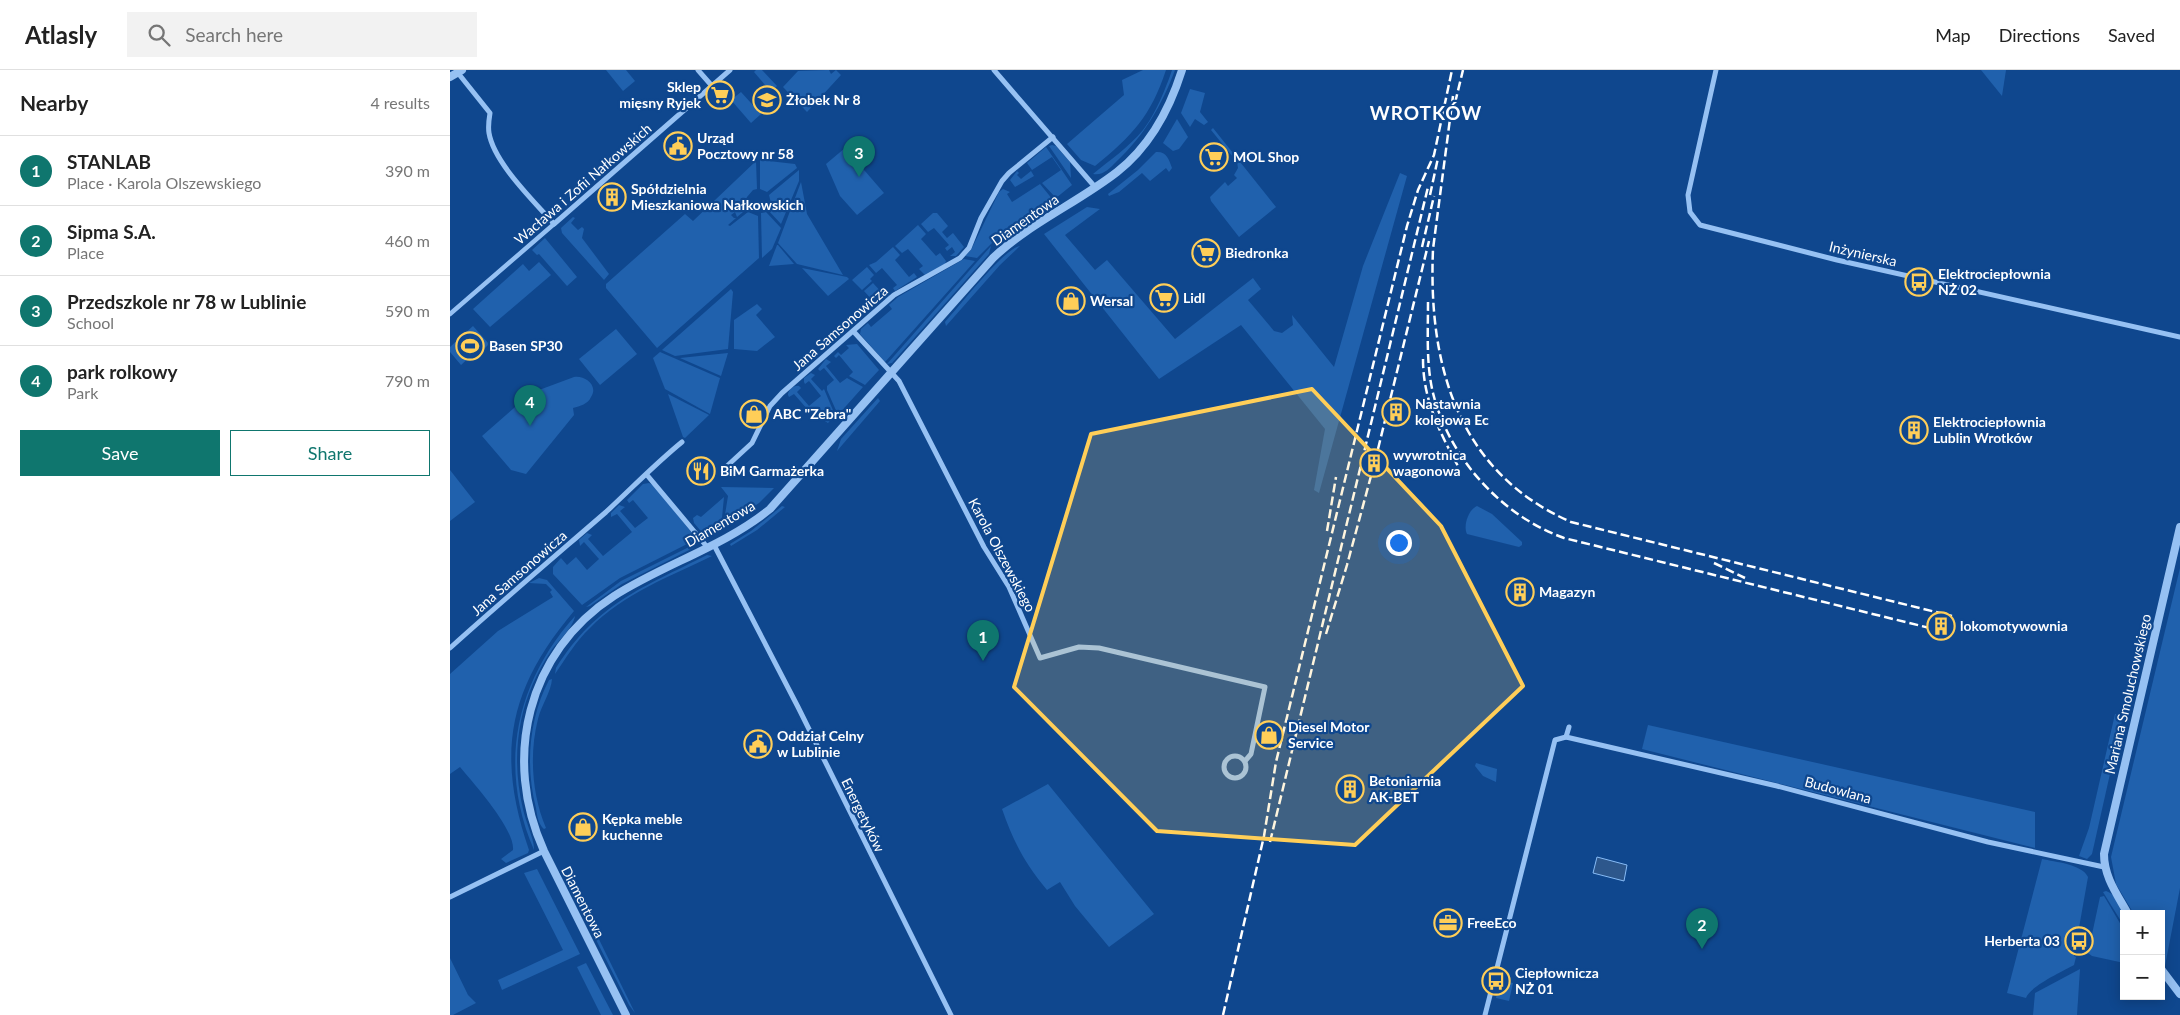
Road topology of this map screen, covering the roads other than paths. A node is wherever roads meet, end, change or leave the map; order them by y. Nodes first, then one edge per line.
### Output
1 (698, 70) edge
2 (730, 70) edge
3 (994, 70) edge
4 (1182, 70) edge
5 (1716, 70) edge
6 (460, 71) edge
7 (450, 77) edge
8 (712, 86) junction
9 (1052, 137) junction
10 (1095, 187) junction
11 (554, 224) junction
12 (450, 314) edge
13 (854, 332) junction
14 (2180, 337) edge
15 (891, 374) junction
16 (682, 442) dead end
17 (727, 466) dead end
18 (647, 475) junction
19 (2180, 527) edge
20 (712, 546) junction
21 (450, 648) edge
22 (1569, 727) dead end
23 (1566, 737) junction
24 (1245, 761) junction
25 (544, 851) junction
26 (2104, 867) junction
27 (450, 897) edge
28 (2126, 910) edge
29 (2165, 974) edge
30 (2180, 994) edge
31 (626, 1015) edge
32 (951, 1015) edge
33 (1485, 1015) edge

1 - 8 street
2 - 8 street, Wacława i Zofii Nałkowskich
3 - 9 street
4 - 10 street, Diamentowa
5 - 14 street, Inżynierska
6 - 7 street
6 - 11 street
8 - 11 street, Wacława i Zofii Nałkowskich
9 - 10 street
9 - 13 street, Jana Samsonowicza
10 - 15 street, Diamentowa
11 - 12 street, Wacława i Zofii Nałkowskich
13 - 15 street
13 - 17 street, Jana Samsonowicza
15 - 20 street, Diamentowa
15 - 24 street, Karola Olszewskiego
16 - 18 street, Jana Samsonowicza
18 - 20 street, Energetyków
18 - 21 street, Jana Samsonowicza
19 - 26 street, Mariana Smoluchowskiego
20 - 25 street, Diamentowa
20 - 32 street, Energetyków
22 - 23 street
23 - 26 street, Budowlana
23 - 33 street
24 - 24 street
25 - 27 street
25 - 31 street, Diamentowa
26 - 28 street
29 - 30 street

